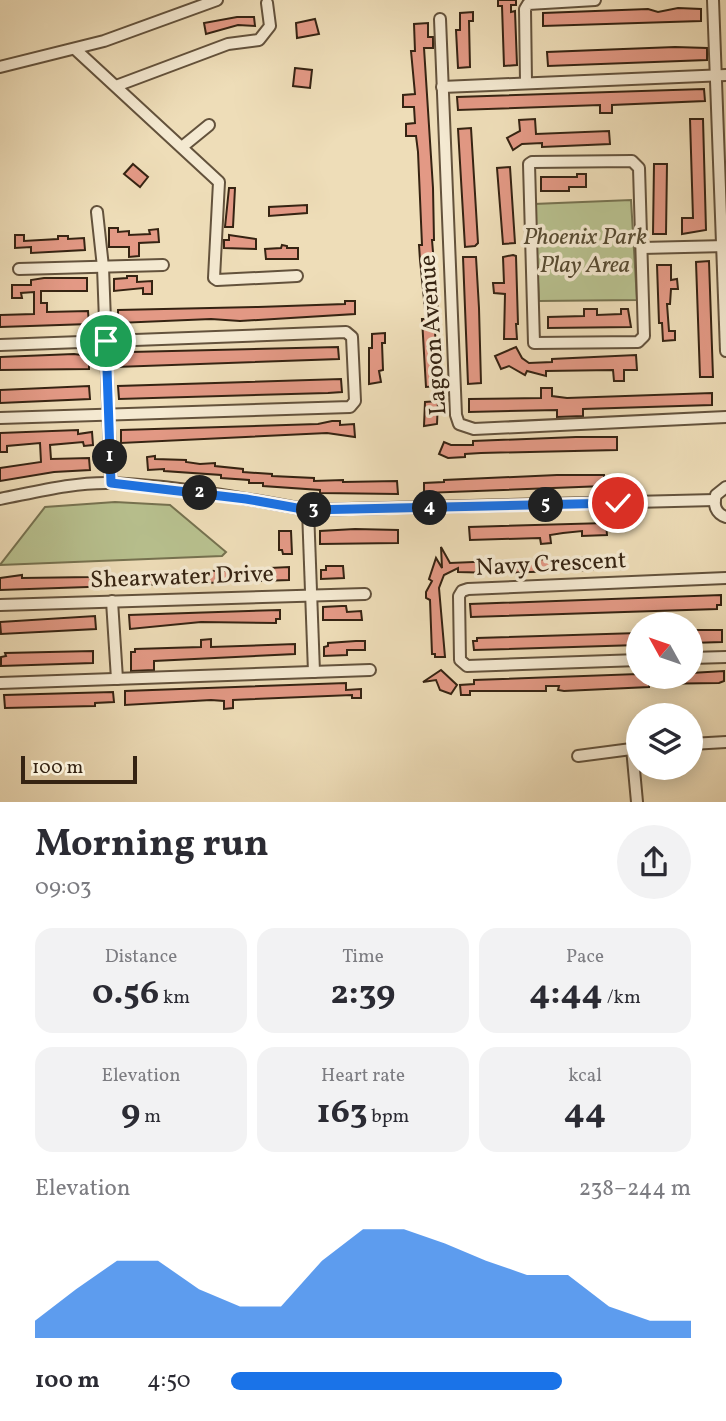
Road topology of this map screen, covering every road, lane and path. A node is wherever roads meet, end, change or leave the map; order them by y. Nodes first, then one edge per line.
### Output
1 (217, 0) edge
2 (595, 0) edge
3 (713, 0) edge
4 (267, 3) dead end
5 (440, 19) dead end
6 (75, 49) junction
7 (0, 66) edge
8 (721, 75) edge
9 (526, 82) junction
10 (116, 86) junction
11 (442, 87) junction
12 (209, 125) dead end
13 (182, 147) junction
14 (97, 212) dead end
15 (725, 246) edge
16 (642, 248) junction
17 (163, 265) dead end
18 (103, 267) junction
19 (19, 269) dead end
20 (297, 276) dead end
21 (106, 341) junction
22 (0, 345) edge
23 (726, 351) edge
24 (108, 415) junction
25 (726, 417) edge
26 (0, 418) edge
27 (111, 483) junction
28 (726, 487) edge
29 (0, 499) edge
30 (715, 500) junction
31 (308, 510) junction
32 (726, 517) edge
33 (726, 578) edge
34 (365, 594) dead end
35 (311, 596) junction
36 (112, 601) junction
37 (0, 605) edge
38 (726, 657) edge
39 (704, 658) edge
40 (626, 660) edge
41 (370, 670) dead end
42 (314, 672) junction
43 (117, 679) junction
44 (0, 683) edge
45 (726, 742) edge
46 (703, 743) edge
47 (626, 749) edge
48 (578, 756) dead end
49 (636, 780) edge
50 (636, 802) edge

1 - 6 street
2 - 9 street
3 - 8 street
4 - 10 street
5 - 11 street, Lagoon Avenue
6 - 7 street
6 - 10 street
8 - 9 street
8 - 15 street
9 - 11 street
10 - 13 street
11 - 25 street, Lagoon Avenue
12 - 13 street
13 - 20 street
14 - 18 street
15 - 16 street
15 - 23 street
16 - 16 street
17 - 18 street
18 - 19 street
18 - 21 street
21 - 22 street
21 - 24 street
21 - 24 street
24 - 26 street
24 - 27 street
27 - 29 street
27 - 31 street
28 - 30 street
30 - 31 street
30 - 32 street
31 - 35 street
33 - 40 street, Navy Crescent
34 - 35 street, Shearwater Drive
35 - 36 street, Shearwater Drive
35 - 42 street
36 - 37 street, Shearwater Drive
36 - 43 street
38 - 39 street
41 - 42 street
42 - 43 street
43 - 44 street
45 - 46 street
47 - 48 street
49 - 50 street

